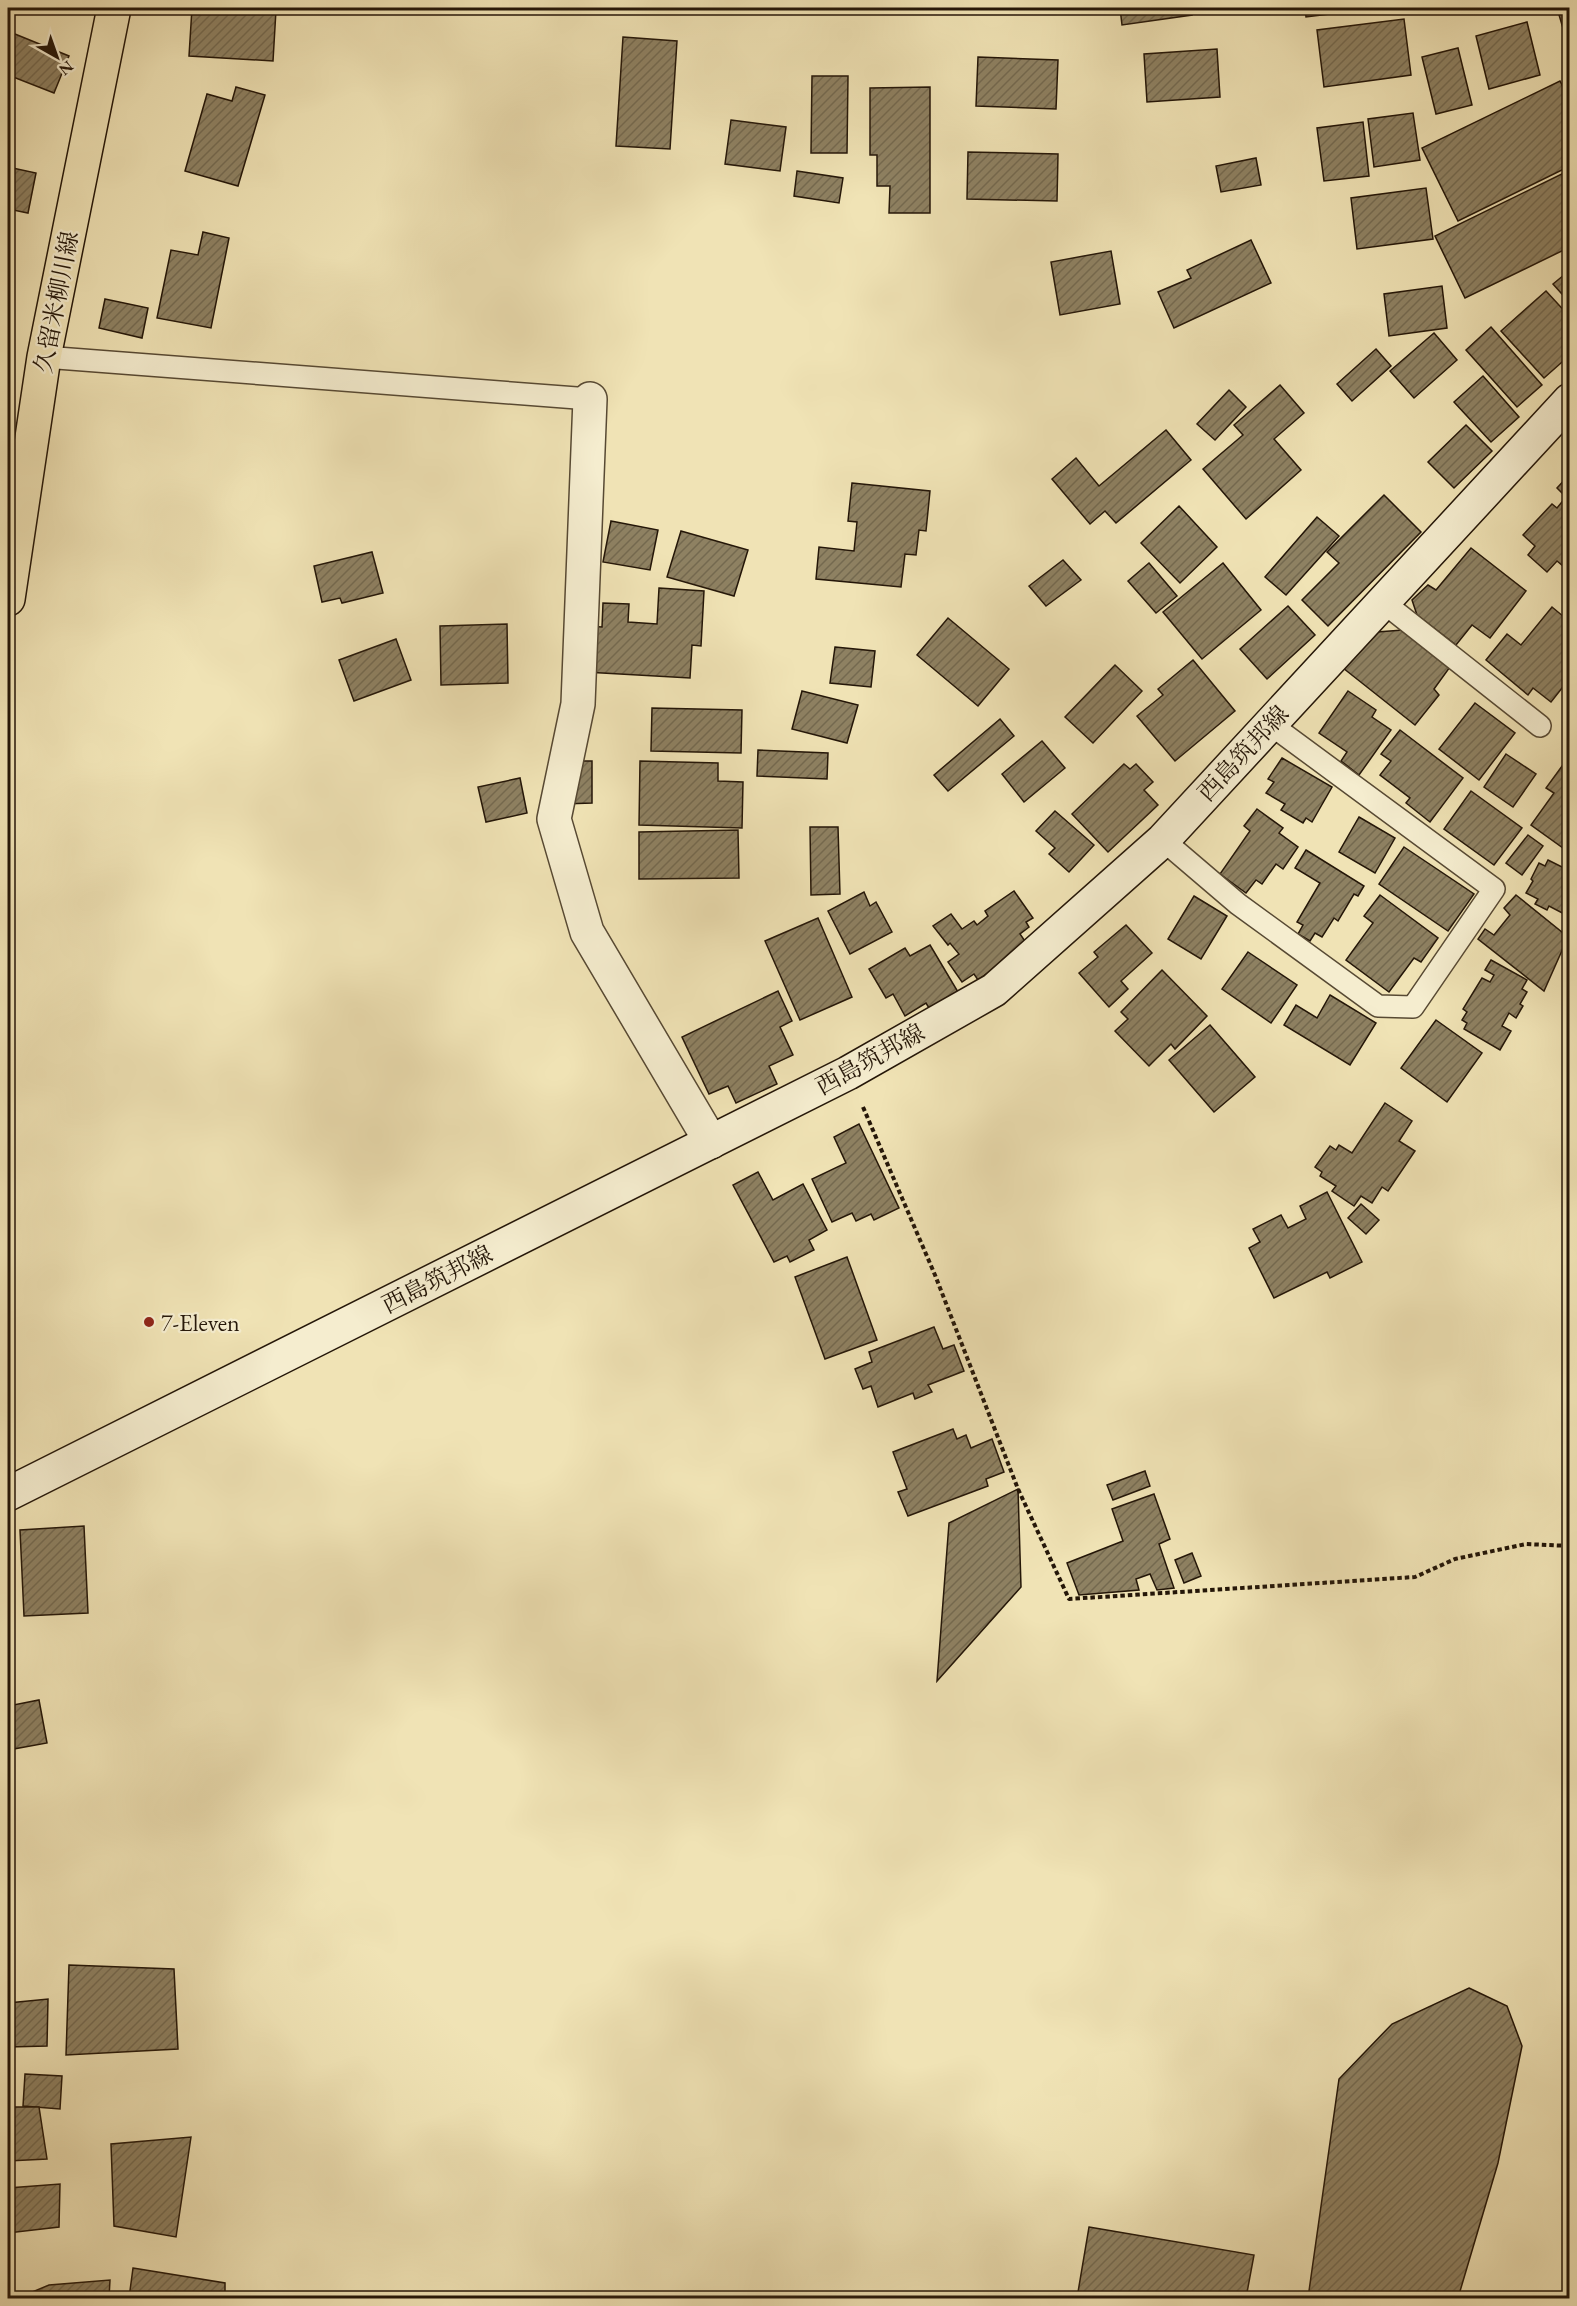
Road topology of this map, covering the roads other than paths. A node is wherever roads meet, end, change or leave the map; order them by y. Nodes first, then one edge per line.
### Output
1 (114, 8) edge
2 (44, 357) junction
3 (590, 399) joint
4 (1569, 400) edge
5 (8, 599) edge
6 (1383, 602) junction
7 (1270, 724) junction
8 (1540, 726) dead end
9 (1163, 840) junction
10 (711, 1142) junction
11 (8, 1494) edge

1 - 2 main road, 久留米柳川線
2 - 3 lane
2 - 5 main road, 久留米柳川線
3 - 10 main road
4 - 6 main road, 西島筑邦線
6 - 7 main road, 西島筑邦線
6 - 8 lane
7 - 9 main road, 西島筑邦線
7 - 9 lane
9 - 10 main road, 西島筑邦線
10 - 11 main road, 西島筑邦線

